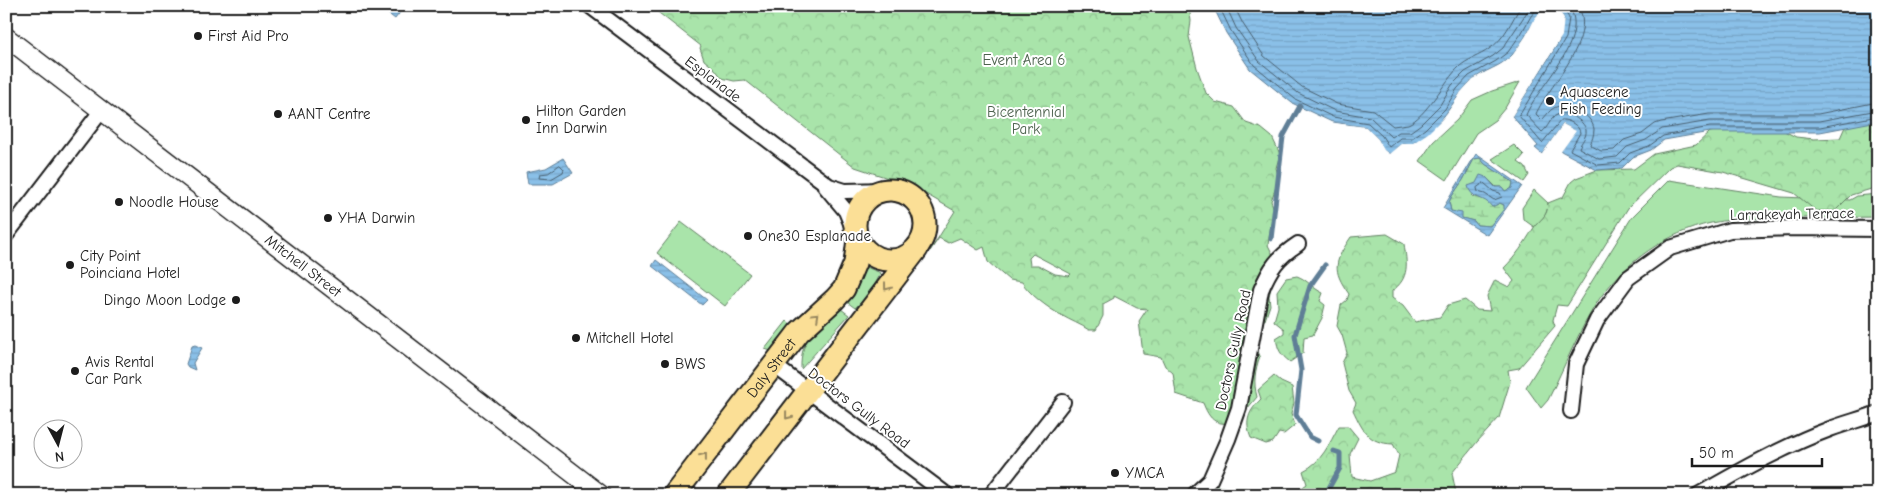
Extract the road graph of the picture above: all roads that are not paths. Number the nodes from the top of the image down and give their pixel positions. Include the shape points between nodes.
1 (590, 6) edge
2 (6, 37) edge
3 (102, 110) junction
4 (817, 178) junction
5 (887, 190) junction
6 (1878, 229) edge
7 (6, 235) edge
8 (856, 236) junction
9 (1298, 244) dead end
10 (917, 249) junction
11 (775, 366) junction
12 (808, 390) junction
13 (1063, 402) dead end
14 (1571, 411) dead end
15 (1878, 413) edge
16 (601, 495) edge
17 (674, 495) edge
18 (728, 495) edge
19 (947, 495) edge
20 (991, 495) edge
21 (1194, 495) edge
22 (1698, 495) edge

1 - 4 street, Esplanade
2 - 3 street, Mitchell Street
3 - 7 street
3 - 16 street, Mitchell Street
4 - 5 street, Esplanade via 845,191
4 - 8 street, Esplanade via 846,212
5 - 8 main road, Daly Street via 863,202 856,216
5 - 10 main road via 909,196 923,213 926,223
6 - 14 street, Larrakeyah Terrace via 1730,230 1670,248 1628,278 1597,320 1576,364
8 - 10 main road via 868,252 879,258 889,260 907,256
11 -> 8 main road, Daly Street via 800,332 844,289 855,263
9 - 21 street, Doctors Gully Road via 1284,253 1266,277 1239,408 1210,480
10 -> 12 main road
11 - 12 street, Doctors Gully Road
17 -> 11 main road, Daly Street
12 -> 18 main road
12 - 19 street, Doctors Gully Road
13 - 20 street
15 - 22 street via 1782,450

